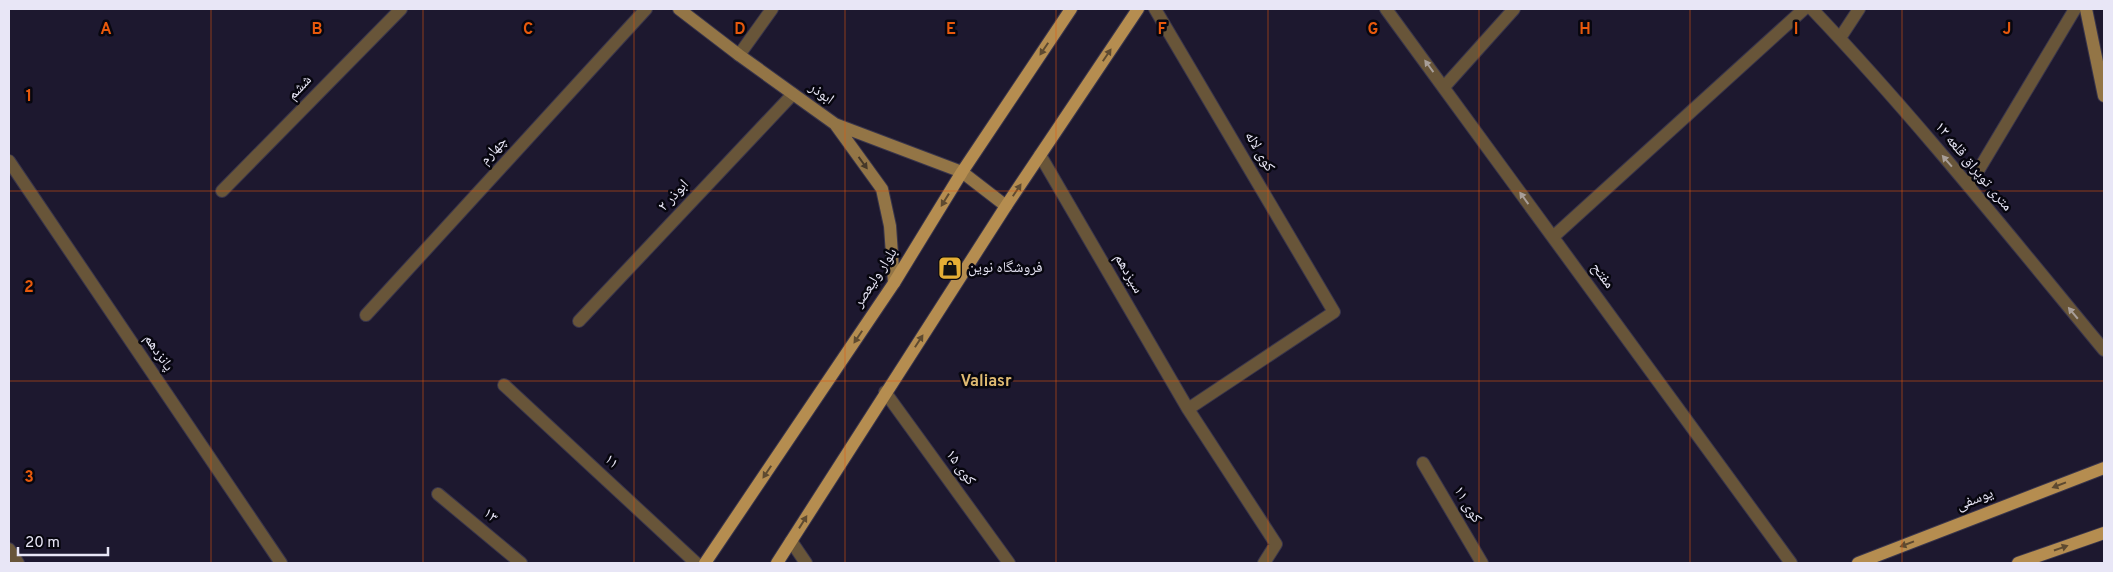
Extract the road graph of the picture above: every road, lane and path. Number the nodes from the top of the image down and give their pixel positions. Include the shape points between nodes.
1 (401, 9) edge
2 (646, 9) edge
3 (680, 9) edge
4 (772, 9) edge
5 (1071, 9) edge
6 (1138, 9) edge
7 (1155, 9) edge
8 (1386, 9) edge
9 (1514, 9) edge
10 (1804, 9) edge
11 (1812, 9) edge
12 (1859, 9) edge
13 (2075, 9) edge
14 (2086, 9) edge
15 (1840, 38) junction
16 (739, 55) junction
17 (1444, 87) junction
18 (793, 94) junction
19 (2104, 96) edge
20 (835, 124) junction
21 (1040, 155) junction
22 (9, 161) edge
23 (962, 172) junction
24 (1969, 186) junction
25 (222, 191) dead end
26 (1006, 206) junction
27 (1553, 237) junction
28 (894, 283) junction
29 (366, 315) dead end
30 (579, 321) dead end
31 (2104, 350) edge
32 (504, 385) dead end
33 (885, 392) junction
34 (1188, 409) junction
35 (1423, 463) dead end
36 (2104, 468) edge
37 (438, 494) dead end
38 (2104, 533) edge
39 (791, 542) junction
40 (9, 549) edge
41 (18, 563) edge
42 (281, 563) edge
43 (521, 563) edge
44 (696, 563) edge
45 (705, 563) edge
46 (777, 563) edge
47 (806, 563) edge
48 (1009, 563) edge
49 (1264, 563) edge
50 (1482, 563) edge
51 (1791, 563) edge
52 (1858, 563) edge
53 (2018, 563) edge

1 - 25 street, ششم
2 - 29 street, چهارم
3 - 16 main road, ابوذر
4 - 16 street
5 -> 23 main road, بلوار ولیعصر
21 -> 6 main road
7 - 34 street, کوی لاله via 1334,312
17 -> 8 street, مفتح
9 - 17 street
10 - 27 street
11 - 15 street, ۱۲ متری توپراق قلعه
12 - 15 street
13 - 24 street
14 - 19 main road
24 -> 15 street, ۱۲ متری توپراق قلعه
16 - 18 main road, ابوذر
27 -> 17 street, مفتح
18 - 20 main road, ابوذر
18 - 30 street, ۲ ابوذر
20 - 23 main road, ابوذر
20 -> 28 main road via 882,189 890,226
26 -> 21 main road
21 - 34 street, سیزدهم
22 - 42 street, پانزدهم
23 - 26 main road, ابوذر
23 -> 28 main road, بلوار ولیعصر
31 -> 24 street, ۱۲ متری توپراق قلعه
33 -> 26 main road
27 - 51 street, مفتح
28 -> 45 main road, بلوار ولیعصر
32 - 44 street, ۱۱
39 -> 33 main road
33 - 48 street, کوی ۱۵
34 - 49 street, سیزدهم via 1276,544
35 - 50 street, کوی ۱۱
36 -> 52 main road, یوسفی
37 - 43 street, ۱۳
53 -> 38 main road
39 - 46 main road
39 - 47 street
40 - 41 street

